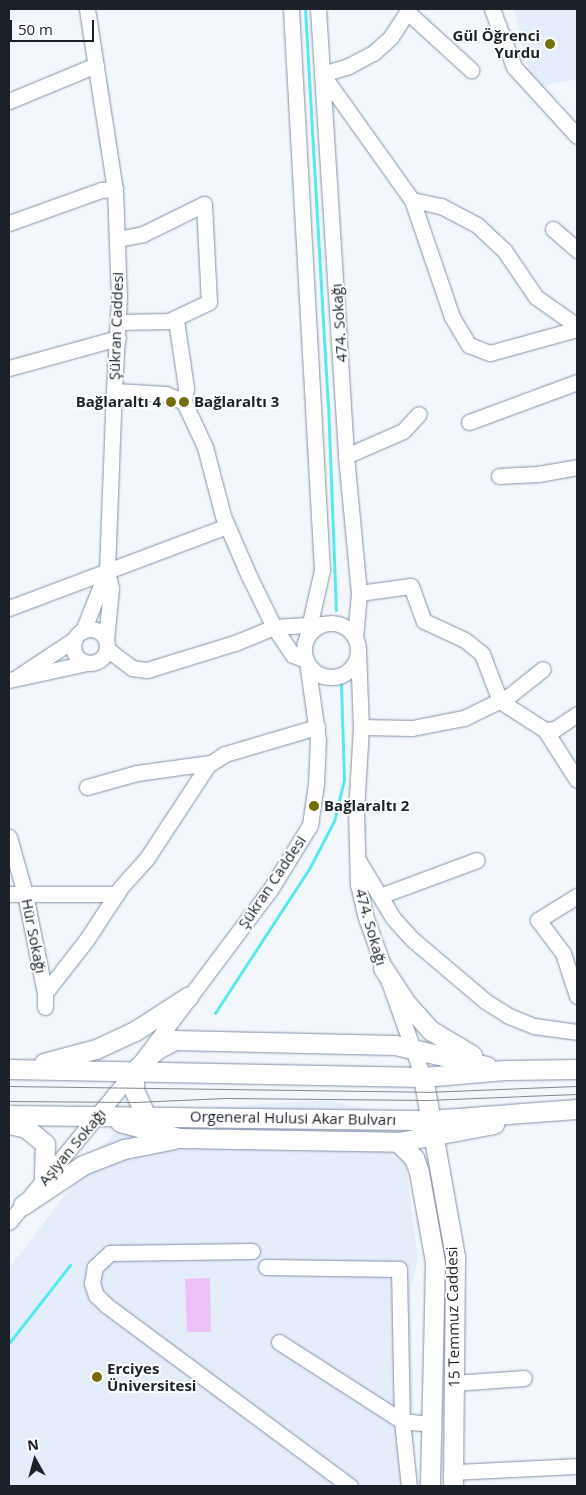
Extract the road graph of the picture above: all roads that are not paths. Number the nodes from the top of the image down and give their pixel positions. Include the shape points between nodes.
1 (86, 9) edge
2 (291, 9) edge
3 (318, 9) edge
4 (492, 9) edge
5 (415, 12) edge
6 (96, 65) junction
7 (471, 70) dead end
8 (322, 74) junction
9 (9, 101) edge
10 (577, 136) edge
11 (115, 189) junction
12 (412, 200) junction
13 (9, 223) edge
14 (553, 229) dead end
15 (118, 239) junction
16 (577, 250) edge
17 (176, 320) junction
18 (118, 322) junction
19 (577, 328) edge
20 (118, 338) junction
21 (9, 368) edge
22 (577, 382) edge
23 (114, 391) junction
24 (184, 402) junction
25 (419, 414) dead end
26 (469, 422) dead end
27 (346, 456) junction
28 (577, 467) edge
29 (499, 476) dead end
30 (227, 526) junction
31 (107, 569) junction
32 (359, 593) junction
33 (9, 608) edge
34 (274, 627) junction
35 (313, 628) junction
36 (79, 635) junction
37 (106, 644) junction
38 (357, 644) junction
39 (306, 661) junction
40 (87, 663) junction
41 (543, 669) dead end
42 (13, 679) edge
43 (500, 701) junction
44 (577, 714) edge
45 (316, 727) junction
46 (361, 727) junction
47 (545, 730) junction
48 (210, 763) junction
49 (577, 780) edge
50 (87, 787) dead end
51 (9, 837) edge
52 (357, 859) junction
53 (477, 860) dead end
54 (9, 894) edge
55 (25, 894) junction
56 (116, 894) junction
57 (380, 896) junction
58 (577, 896) edge
59 (383, 968) junction
60 (189, 996) junction
61 (577, 996) edge
62 (577, 1032) edge
63 (412, 1048) junction
64 (13, 1069) edge
65 (577, 1069) edge
66 (505, 1070) junction
67 (134, 1071) junction
68 (423, 1077) junction
69 (577, 1109) edge
70 (9, 1115) edge
71 (97, 1116) junction
72 (146, 1116) junction
73 (9, 1124) edge
74 (432, 1128) junction
75 (179, 1138) junction
76 (398, 1142) junction
77 (44, 1180) junction
78 (23, 1206) junction
79 (9, 1222) edge
80 (252, 1251) dead end
81 (266, 1267) dead end
82 (279, 1342) dead end
83 (524, 1378) dead end
84 (454, 1383) junction
85 (402, 1421) junction
86 (432, 1424) junction
87 (577, 1466) edge
88 (454, 1479) edge
89 (350, 1486) edge
90 (408, 1486) edge
91 (430, 1486) edge

1 - 6 street, Şükran Caddesi
2 - 35 street, 474. Sokağı via 322,570
3 - 8 street, 474. Sokağı
4 - 10 street via 514,68
5 - 7 street
5 - 8 street via 382,46 362,60
6 - 9 street
6 - 11 street, Şükran Caddesi
8 - 12 street
8 - 27 street, 474. Sokağı
11 - 13 street via 101,190
11 - 15 street, Şükran Caddesi
12 - 19 street via 455,211 482,228 504,250 536,297
12 - 19 street via 452,317 469,345 490,353
14 - 16 street
15 - 17 street via 143,234 204,204 209,302
15 - 18 street, Şükran Caddesi
17 - 18 street
17 - 24 street via 186,388
18 - 20 street, Şükran Caddesi
20 - 21 street
20 - 23 street, Şükran Caddesi
22 - 26 street
23 - 24 street, Şükran Caddesi via 166,394
23 - 31 street
24 - 30 street via 205,447
25 - 27 street via 403,431
27 - 32 street, 474. Sokağı
28 - 29 street
30 - 31 street
30 - 34 street
31 - 33 street
31 - 36 street
31 - 37 street via 111,588
32 - 38 street, 474. Sokağı
32 - 43 street via 411,586 424,621 465,640 482,654
34 - 35 street
34 - 37 street via 147,670 132,668
34 - 39 street via 292,655
35 - 38 street via 341,625
35 - 39 street via 304,649
36 - 37 street via 98,631
36 - 40 street via 76,654
36 - 42 street
37 - 40 street via 99,661
38 - 39 street via 355,663 340,675 321,675
38 - 46 street, 474. Sokağı
39 - 45 street, Şükran Caddesi
40 - 42 street
41 - 43 street
43 - 46 street via 464,718 431,726
43 - 47 street
44 - 47 street via 555,729
45 - 48 street via 225,754
45 - 60 street, Şükran Caddesi via 316,784 310,825 270,890
46 - 52 street, 474. Sokağı
47 - 49 street
48 - 50 street via 137,773
48 - 56 street via 196,778 147,858
51 - 55 street, Hür Sokağı
52 - 57 street
52 - 59 street, 474. Sokağı via 365,915
53 - 57 street
54 - 55 street
55 - 56 street
55 - 56 street, Hür Sokağı via 45,1000
57 - 62 street via 393,918 412,939 497,1009 534,1026
58 - 61 street via 538,920 563,953
59 - 63 street, 474. Sokağı
59 - 66 main road via 406,1004 430,1030 458,1049
60 - 64 main road via 135,1031 96,1049
60 - 67 street, Şükran Caddesi
63 - 66 main road
63 - 67 main road via 174,1040 156,1050
63 - 68 street, 474. Sokağı
64 - 67 main road
65 - 66 main road
66 - 68 main road
67 - 68 main road
67 - 71 street, Aşiyan Sokağı
67 - 72 main road via 134,1090
68 - 74 main road, 15 Temmuz Caddesi
69 - 74 main road
70 - 71 main road, Orgeneral Hulusi Akar Bulvarı
71 - 72 main road, Orgeneral Hulusi Akar Bulvarı
71 - 75 main road
71 - 77 street, Aşiyan Sokağı
72 - 74 main road, Orgeneral Hulusi Akar Bulvarı
73 - 77 main road via 26,1128 45,1144
74 - 76 main road
74 - 84 main road, 15 Temmuz Caddesi via 455,1257
75 - 76 main road
75 - 78 main road via 124,1149 83,1165
76 - 86 main road, 15 Temmuz Caddesi via 414,1158 419,1172 435,1262
77 - 78 street, Aşiyan Sokağı
78 - 79 street, Aşiyan Sokağı
80 - 89 street via 110,1253 94,1267 92,1283 96,1295 106,1306
81 - 85 street via 399,1269
82 - 85 street
83 - 84 street
84 - 88 main road, 15 Temmuz Caddesi
85 - 86 street
85 - 90 street
86 - 91 main road, 15 Temmuz Caddesi
87 - 88 street

